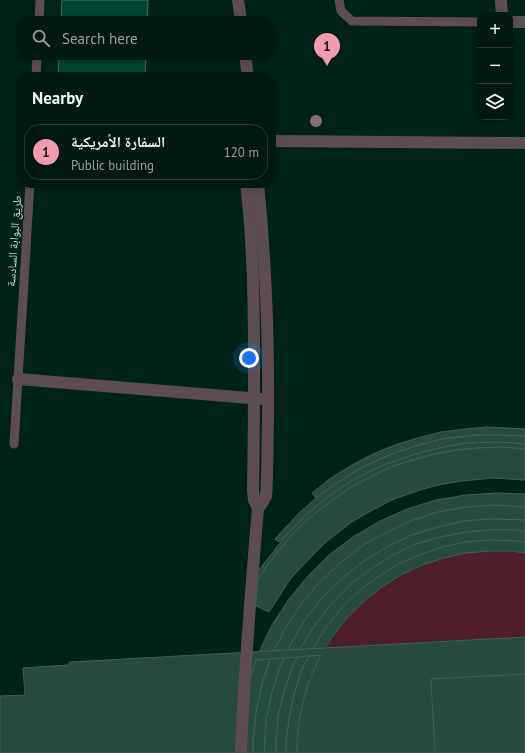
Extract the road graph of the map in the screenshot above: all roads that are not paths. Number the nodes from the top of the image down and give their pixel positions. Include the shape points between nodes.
1 (40, 0) edge
2 (238, 0) edge
3 (338, 0) edge
4 (501, 0) edge
5 (502, 12) edge
6 (39, 16) edge
7 (240, 16) edge
8 (477, 22) edge
9 (513, 22) edge
10 (525, 22) edge
11 (37, 60) edge
12 (246, 60) edge
13 (36, 72) edge
14 (247, 72) edge
15 (276, 142) edge
16 (525, 144) edge
17 (30, 188) edge
18 (246, 188) edge
19 (258, 188) edge
20 (18, 379) junction
21 (254, 398) junction
22 (268, 399) junction
23 (14, 444) dead end
24 (258, 508) junction
25 (241, 753) edge

1 - 6 lane
2 - 7 street
3 - 8 lane via 341,11 352,21
4 - 5 street
9 - 10 street
11 - 13 lane
12 - 14 street
15 - 16 street
17 - 20 lane, طريق البوابة السادسة
18 - 21 street via 254,302
19 - 22 street via 268,338
20 - 21 street
20 - 23 lane, طريق البوابة السادسة
21 - 22 street
21 - 24 street via 253,490
22 - 24 street via 266,496
24 - 25 street via 243,693

